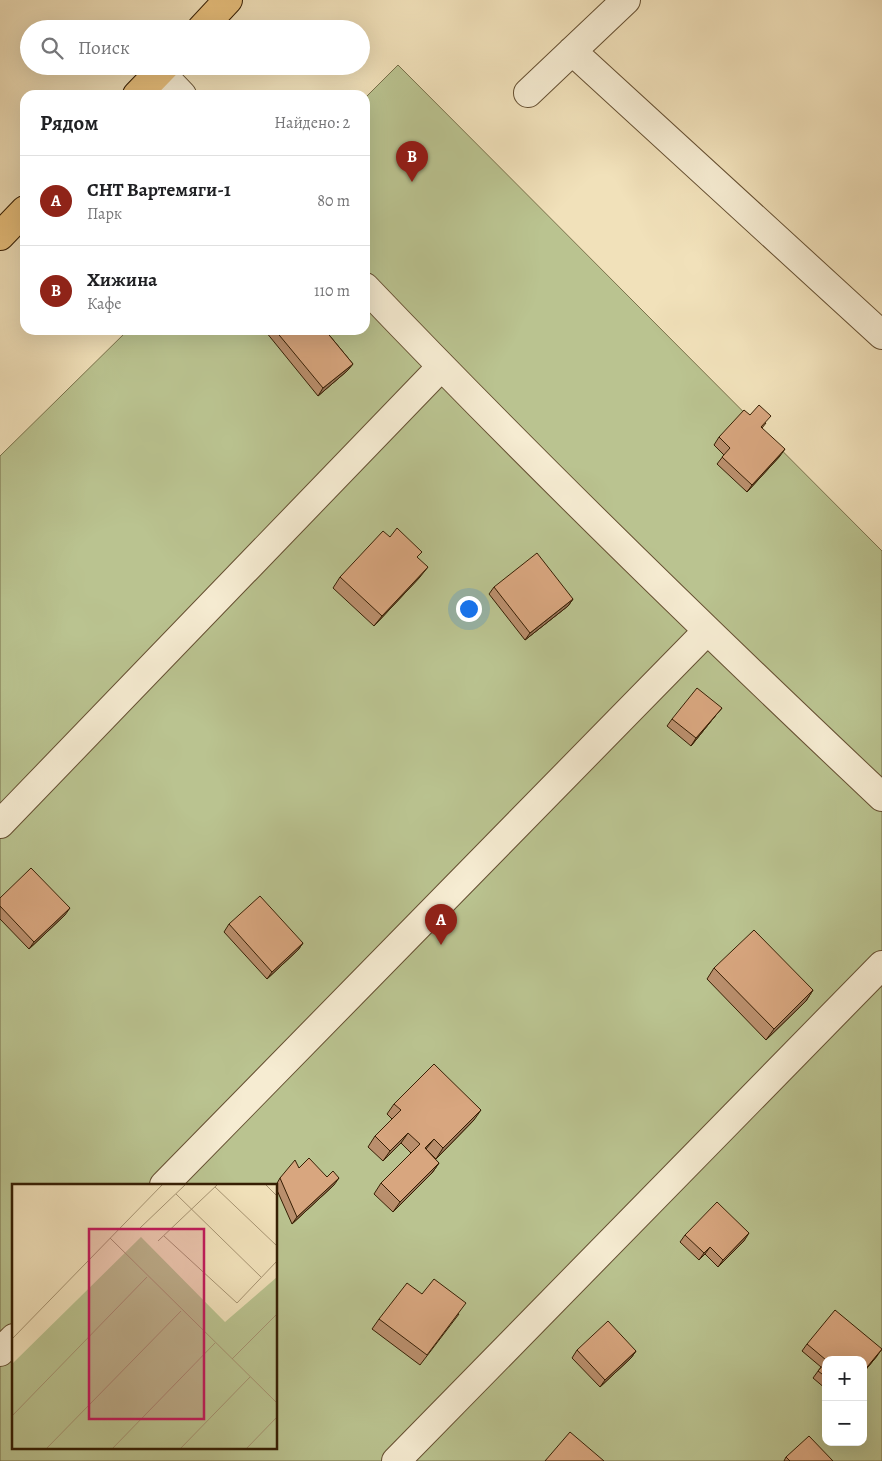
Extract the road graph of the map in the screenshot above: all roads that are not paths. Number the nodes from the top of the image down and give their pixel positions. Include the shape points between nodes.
1 (228, 0) edge
2 (626, 0) edge
3 (209, 20) edge
4 (572, 51) junction
5 (156, 75) edge
6 (167, 75) edge
7 (142, 90) edge
8 (178, 90) edge
9 (528, 94) dead end
10 (20, 215) edge
11 (0, 236) edge
12 (370, 292) edge
13 (882, 334) edge
14 (441, 366) junction
15 (707, 631) junction
16 (882, 797) edge
17 (0, 824) edge
18 (882, 965) edge
19 (165, 1184) edge
20 (12, 1340) edge
21 (0, 1352) edge
22 (396, 1461) edge

1 - 3 main road
2 - 4 street
4 - 9 street
4 - 13 street
5 - 7 main road
6 - 8 street
10 - 11 main road
12 - 14 street
14 - 15 street
14 - 17 street
15 - 16 street
15 - 19 street
18 - 22 street
20 - 21 street

